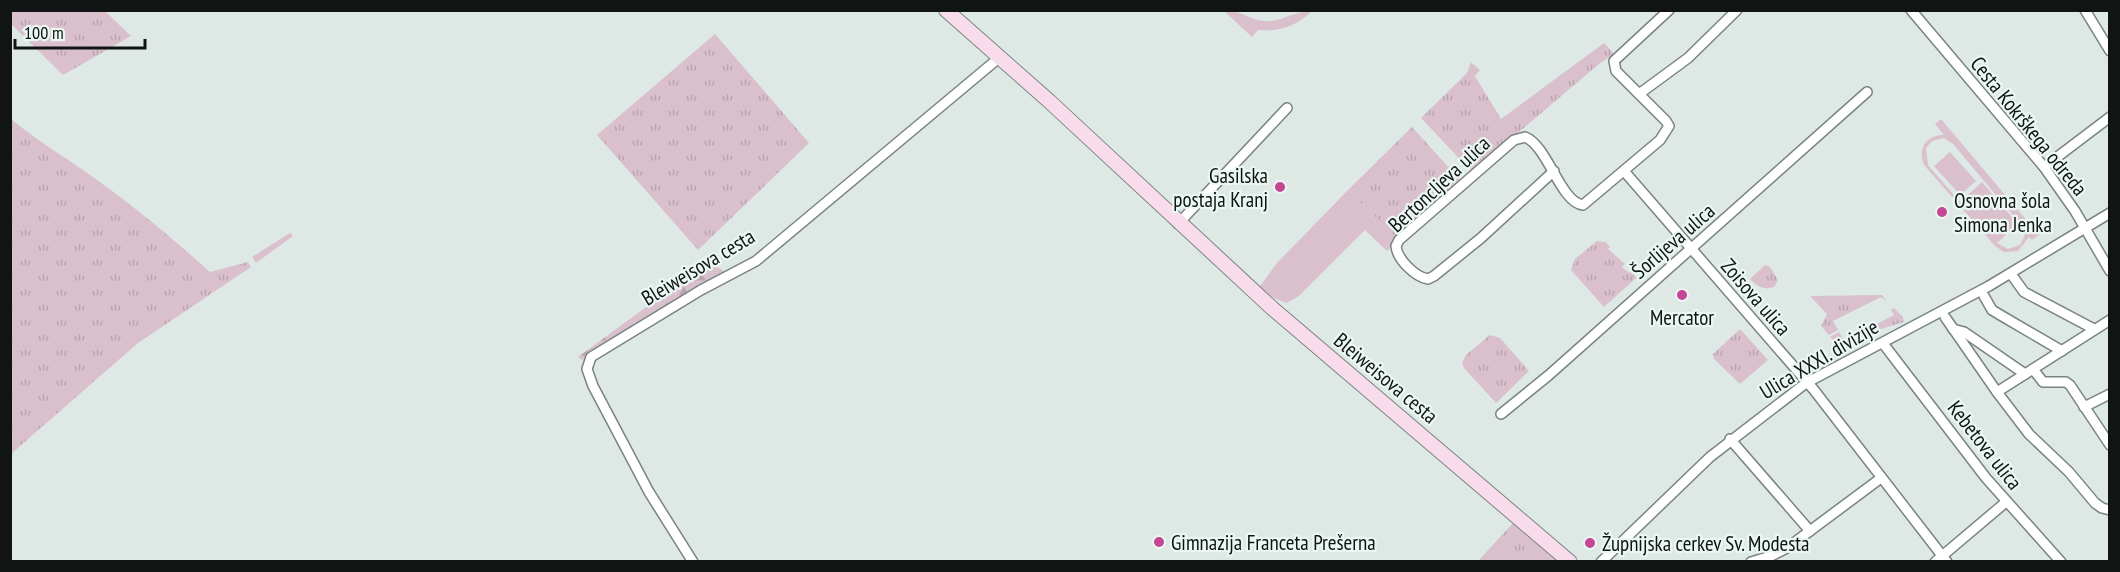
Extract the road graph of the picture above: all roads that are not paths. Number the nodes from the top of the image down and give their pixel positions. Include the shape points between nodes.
1 (946, 10) edge
2 (1669, 10) edge
3 (1737, 10) edge
4 (1911, 10) edge
5 (2085, 10) edge
6 (2109, 51) edge
7 (1000, 57) junction
8 (1867, 92) dead end
9 (1639, 94) junction
10 (1287, 108) dead end
11 (2109, 117) edge
12 (2044, 168) junction
13 (1554, 171) junction
14 (1624, 171) junction
15 (2109, 213) edge
16 (1178, 224) junction
17 (2085, 228) junction
18 (1690, 249) junction
19 (2109, 271) edge
20 (2011, 274) junction
21 (1984, 296) dead end
22 (1945, 317) dead end
23 (2109, 320) edge
24 (1953, 329) junction
25 (2094, 329) junction
26 (1885, 346) dead end
27 (2062, 351) junction
28 (2029, 372) junction
29 (1806, 382) junction
30 (1997, 392) junction
31 (2109, 394) edge
32 (2084, 407) junction
33 (1501, 414) dead end
34 (1730, 439) junction
35 (2109, 445) edge
36 (1881, 478) junction
37 (2006, 502) junction
38 (2109, 510) edge
39 (1810, 531) junction
40 (1941, 559) edge
41 (693, 561) edge
42 (1570, 561) edge
43 (1601, 561) edge
44 (1757, 561) edge
45 (2061, 561) edge

1 - 7 main road, Bleiweisova cesta
2 - 9 street, Bertoncljeva ulica via 1614,61 1616,72
3 - 9 street via 1701,46
4 - 12 street, Cesta Kokrškega odreda
5 - 6 street
7 - 16 main road, Bleiweisova cesta
7 - 41 street, Bleiweisova cesta via 756,261 591,357 587,369 593,386 649,492
8 - 18 street, Šorlijeva ulica
9 - 14 street, Bertoncljeva ulica via 1669,126 1662,138
10 - 16 street
11 - 12 street
12 - 17 street, Cesta Kokrškega odreda
13 - 13 street, Bertoncljeva ulica via 1532,141 1525,137 1514,140 1399,240 1399,256 1418,276 1434,276
13 - 14 street, Bertoncljeva ulica via 1574,202 1583,205
14 - 18 street, Zoisova ulica
15 - 17 street, Ulica XXXI. divizije
16 - 42 main road, Bleiweisova cesta
17 - 19 street, Cesta Kokrškega odreda
17 - 20 street, Ulica XXXI. divizije
18 - 29 street, Zoisova ulica
18 - 33 street, Šorlijeva ulica
20 - 25 street via 2024,292
20 - 29 street, Ulica XXXI. divizije
21 - 27 street via 1992,310
22 - 24 street
23 - 25 street
24 - 28 street via 1965,332
24 - 30 street
25 - 27 street
26 - 37 street, Kebetova ulica
27 - 28 street
28 - 30 street
28 - 32 street via 2043,382 2066,382
29 - 34 street, Ulica XXXI. divizije
29 - 36 street, Zoisova ulica
30 - 38 street via 2029,434 2095,503
31 - 32 street
32 - 35 street
34 - 39 street
34 - 43 street, Ulica XXXI. divizije
36 - 39 street
36 - 40 street, Zoisova ulica
37 - 40 street
37 - 45 street, Kebetova ulica
39 - 44 street via 1787,548

